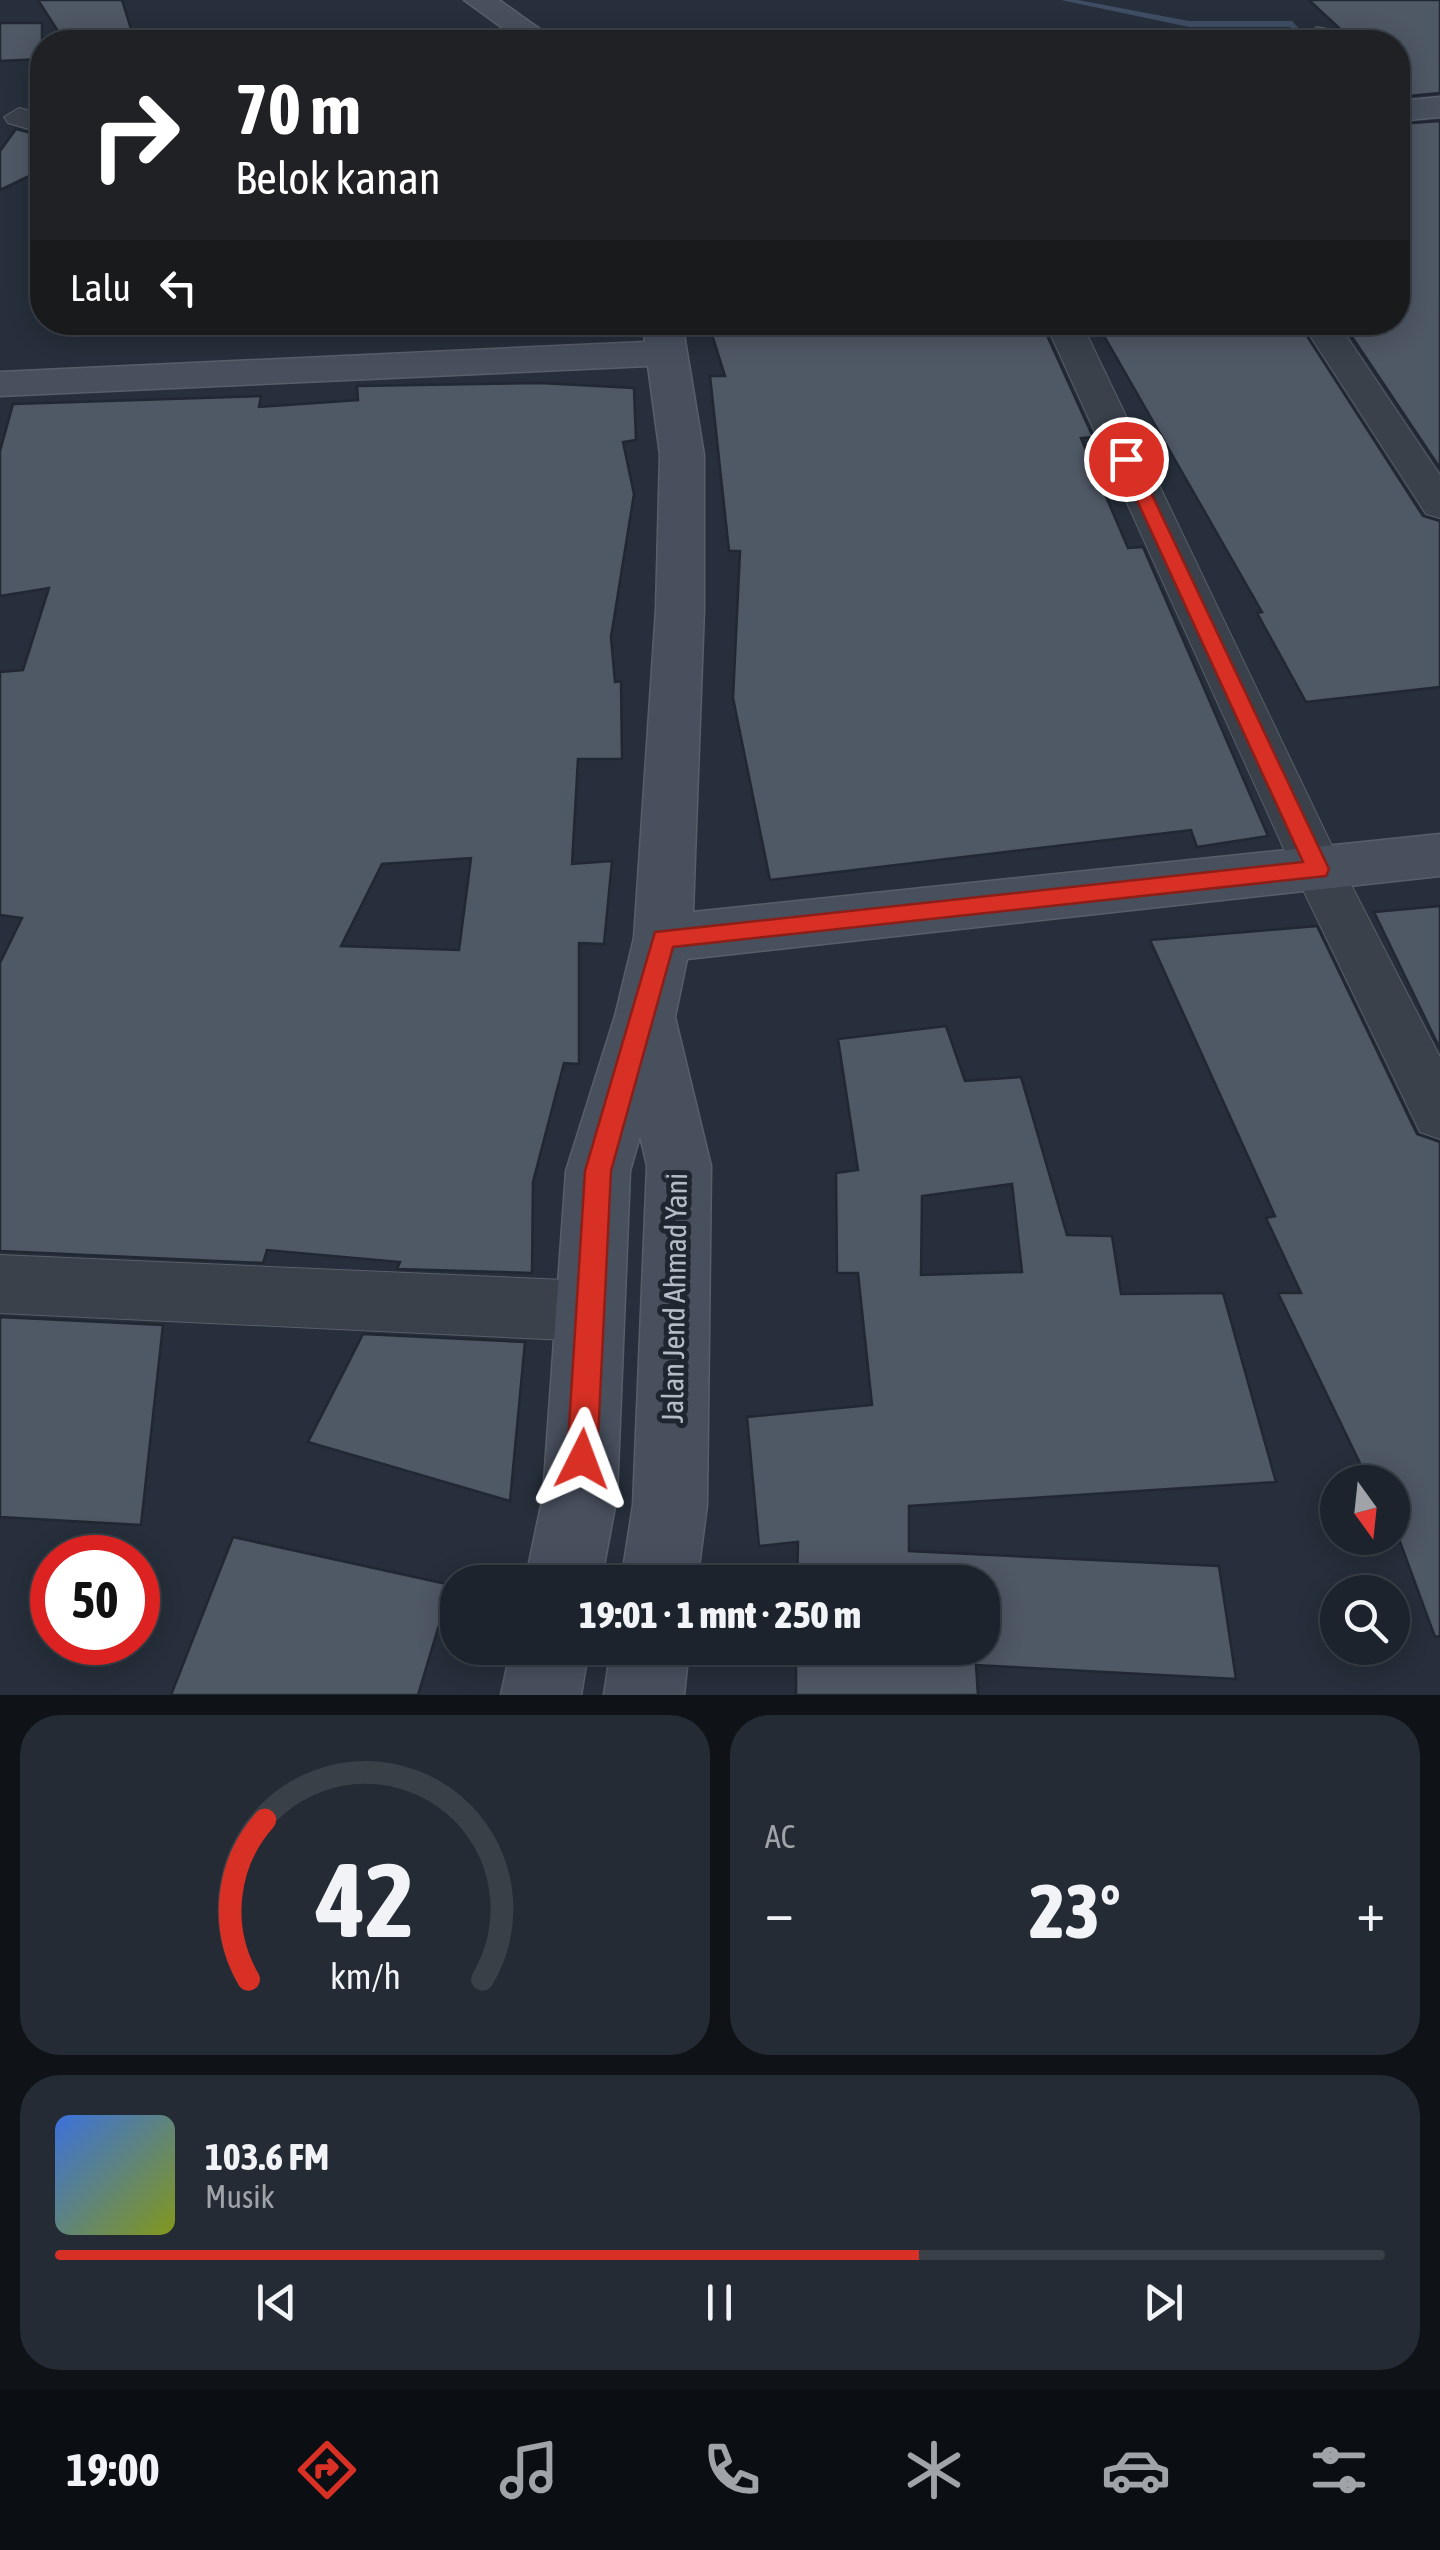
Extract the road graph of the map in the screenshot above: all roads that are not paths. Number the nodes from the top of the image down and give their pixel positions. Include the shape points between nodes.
1 (479, 0) edge
2 (524, 30) edge
3 (1440, 107) edge
4 (1410, 109) edge
5 (1069, 335) edge
6 (1327, 335) edge
7 (666, 338) edge
8 (0, 384) edge
9 (1440, 505) edge
10 (1440, 855) edge
11 (1318, 869) junction
12 (663, 938) junction
13 (645, 1016) junction
14 (1440, 1114) edge
15 (0, 1284) edge
16 (589, 1312) junction
17 (566, 1565) edge
18 (661, 1565) edge
19 (546, 1665) edge
20 (648, 1665) edge
21 (540, 1695) edge
22 (644, 1695) edge

1 - 2 main road
3 - 4 main road
5 - 11 street
6 - 9 street
7 - 8 main road
7 - 12 main road, Jalan Jend Ahmad Yani via 682,454 682,532
10 - 11 main road
11 - 12 main road
11 - 14 street
12 - 13 main road, Jalan Jend Ahmad Yani
13 - 16 main road, Jalan Jend Ahmad Yani via 598,1171
13 - 18 main road, Jalan Jend Ahmad Yani via 679,1166 670,1504
15 - 16 street
16 - 17 main road, Jalan Jend Ahmad Yani via 580,1496
19 - 21 main road
20 - 22 main road

